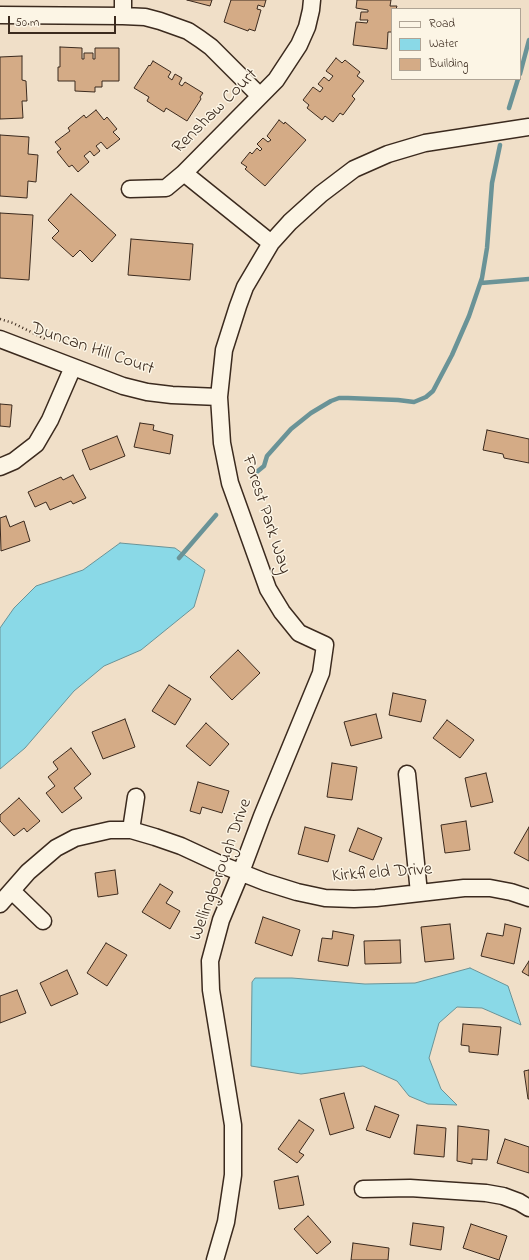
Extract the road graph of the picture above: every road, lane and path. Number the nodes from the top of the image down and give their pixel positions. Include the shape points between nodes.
1 (312, 0) edge
2 (123, 8) edge
3 (0, 15) edge
4 (260, 96) junction
5 (529, 127) edge
6 (184, 173) junction
7 (130, 189) dead end
8 (271, 244) junction
9 (0, 339) edge
10 (73, 367) junction
11 (219, 396) junction
12 (0, 467) edge
13 (325, 644) joint
14 (407, 774) dead end
15 (136, 797) dead end
16 (130, 830) junction
17 (241, 872) junction
18 (12, 891) junction
19 (419, 893) junction
20 (529, 898) edge
21 (0, 904) edge
22 (43, 921) dead end
23 (363, 1189) dead end
24 (529, 1208) edge
25 (215, 1260) edge

1 - 4 street, Renshaw Court via 307,27 299,45 276,80
2 - 3 street
2 - 4 street via 188,31 210,47
4 - 6 street, Renshaw Court
5 - 8 street, Forest Park Way via 424,143 388,154 354,170 320,194
6 - 7 street via 166,188
6 - 8 street, Renshaw Court
8 - 11 street, Forest Park Way via 245,287 238,306 224,350
9 - 10 street, Duncan Hill Court
10 - 11 street, Duncan Hill Court via 147,392
10 - 12 street via 50,420 36,444 14,461
11 - 13 street, Forest Park Way via 222,443 230,483 268,589 299,633
13 - 17 street, Wellingborough Drive via 320,673
14 - 19 street
15 - 16 street
16 - 17 street, Kirkfield Drive via 168,842
16 - 18 street, Kirkfield Drive via 110,830 75,838 56,848 28,872
17 - 19 street, Kirkfield Drive via 297,892 325,898 354,900
17 - 25 street, Wellingborough Drive via 221,920 210,961 211,990 233,1125 233,1175 226,1222
18 - 21 street, Kirkfield Drive
18 - 22 street
19 - 20 street, Kirkfield Drive via 490,888
23 - 24 street via 410,1188 486,1193 503,1196

